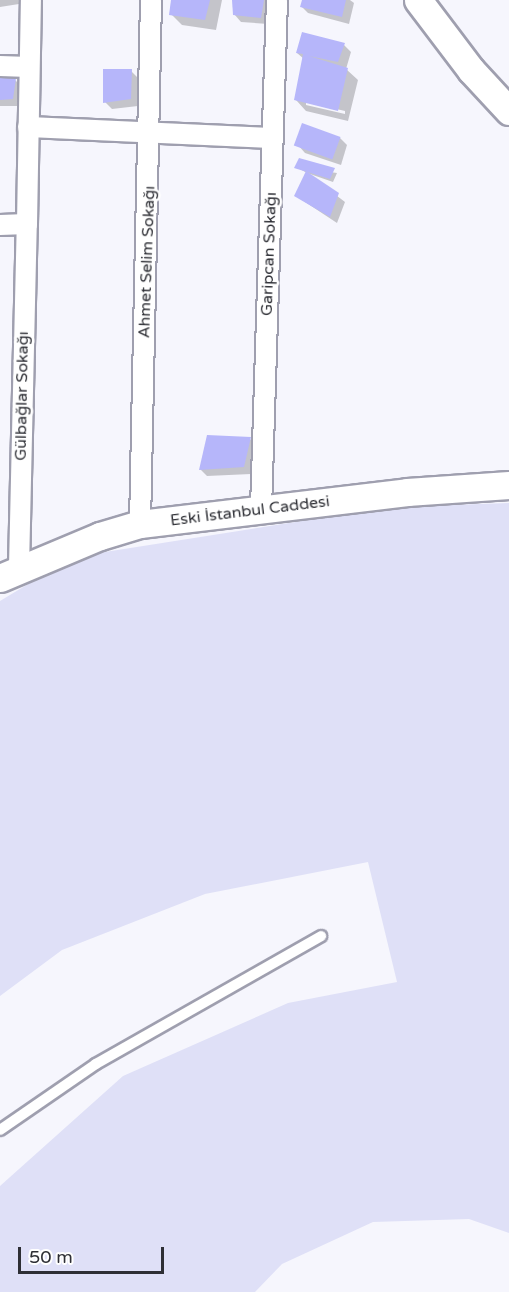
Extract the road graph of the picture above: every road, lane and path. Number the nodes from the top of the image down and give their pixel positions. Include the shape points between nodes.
1 (30, 0) edge
2 (151, 0) edge
3 (277, 0) edge
4 (418, 0) edge
5 (0, 66) edge
6 (29, 68) junction
7 (505, 101) edge
8 (28, 127) junction
9 (151, 134) junction
10 (272, 138) junction
11 (27, 224) junction
12 (0, 225) edge
13 (509, 485) edge
14 (261, 509) junction
15 (140, 524) junction
16 (10, 572) edge
17 (321, 936) dead end
18 (0, 1130) edge

1 - 6 street, Gülbağlar Sokağı
2 - 9 street, Ahmet Selim Sokağı
3 - 10 street, Garipcan Sokağı
4 - 7 street
5 - 6 street
6 - 8 street, Gülbağlar Sokağı
8 - 9 street
8 - 11 street, Gülbağlar Sokağı
9 - 10 street
9 - 15 street, Ahmet Selim Sokağı
10 - 14 street, Garipcan Sokağı
11 - 12 street
11 - 16 street, Gülbağlar Sokağı
13 - 14 street, Eski İstanbul Caddesi
14 - 15 street, Eski İstanbul Caddesi
15 - 16 street, Eski İstanbul Caddesi
17 - 18 lane via 96,1064

